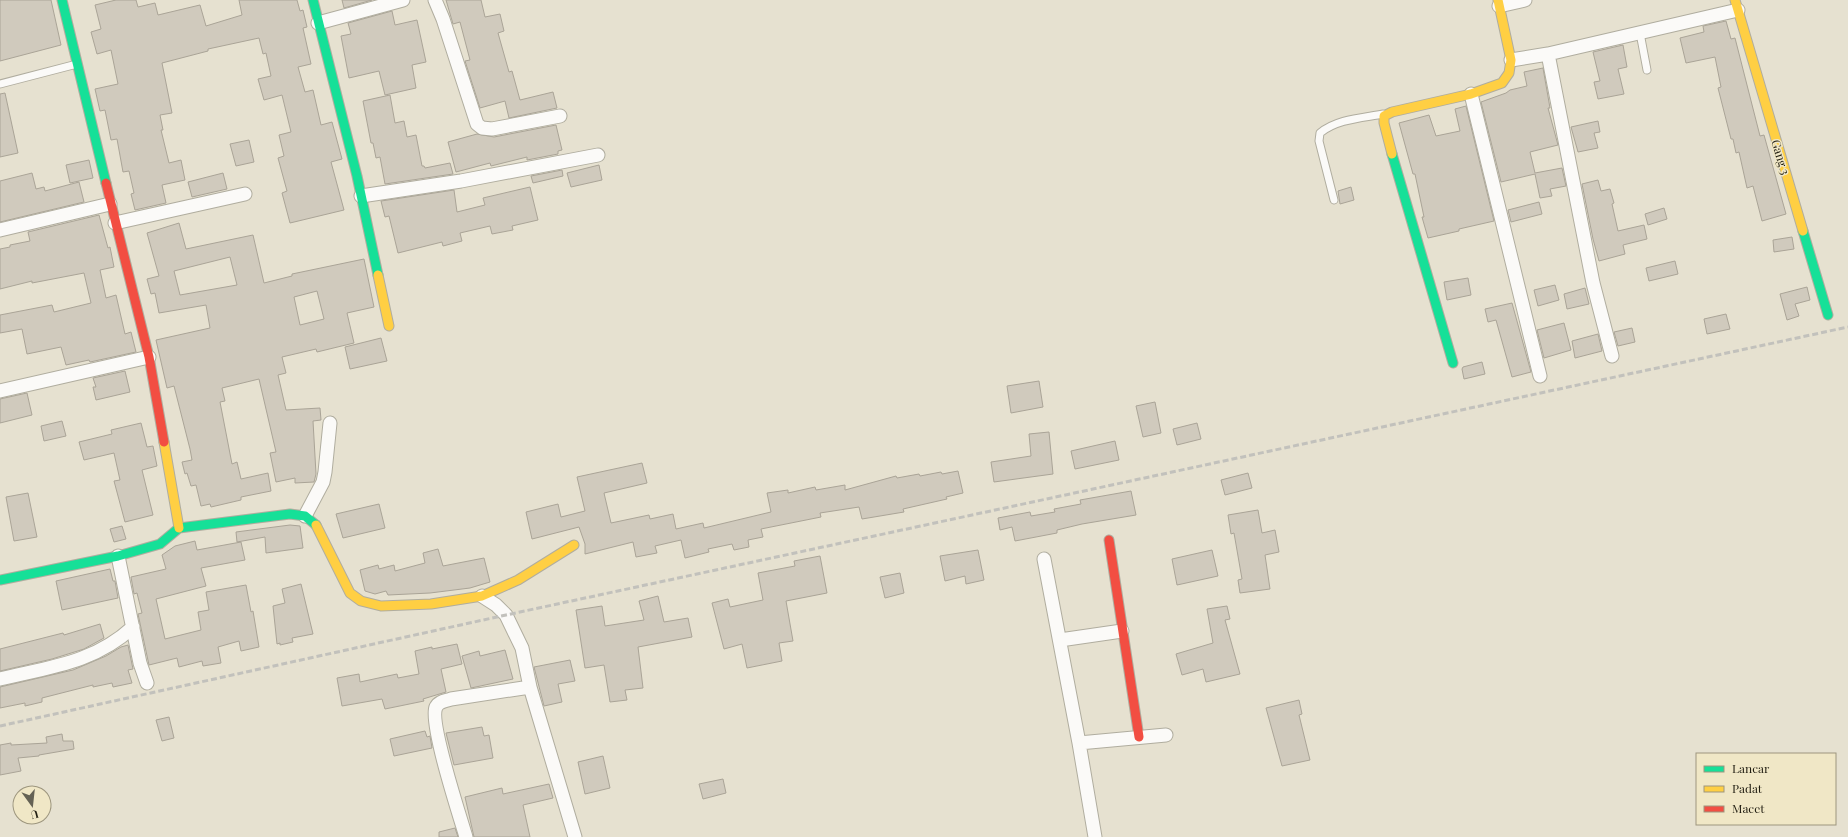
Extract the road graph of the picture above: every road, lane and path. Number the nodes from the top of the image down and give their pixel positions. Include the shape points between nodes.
1 (62, 0) edge
2 (313, 0) edge
3 (402, 0) edge
4 (435, 0) edge
5 (1525, 0) edge
6 (1498, 3) edge
7 (1736, 5) edge
8 (318, 22) junction
9 (1640, 33) junction
10 (1548, 54) junction
11 (1511, 60) junction
12 (77, 64) junction
13 (1647, 70) dead end
14 (0, 84) edge
15 (1471, 94) junction
16 (1387, 113) junction
17 (560, 116) dead end
18 (598, 155) dead end
19 (245, 194) dead end
20 (360, 196) junction
21 (1334, 200) dead end
22 (110, 204) junction
23 (115, 223) junction
24 (0, 230) edge
25 (1828, 315) dead end
26 (389, 326) dead end
27 (1612, 356) dead end
28 (149, 358) junction
29 (1453, 363) dead end
30 (1540, 376) dead end
31 (0, 391) edge
32 (330, 423) dead end
33 (305, 516) junction
34 (179, 528) junction
35 (1109, 540) dead end
36 (574, 545) dead end
37 (118, 556) junction
38 (1044, 559) dead end
39 (0, 580) edge
40 (482, 596) junction
41 (133, 627) junction
42 (1122, 630) junction
43 (1060, 640) junction
44 (0, 679) edge
45 (147, 683) dead end
46 (530, 687) junction
47 (1166, 735) dead end
48 (1139, 737) junction
49 (1079, 743) junction
50 (466, 837) edge
51 (575, 837) edge
52 (1095, 837) edge

1 - 12 street
2 - 8 street
3 - 8 street
4 - 17 street via 477,124 482,128 492,129
5 - 6 street
6 - 11 street
7 - 9 street
7 - 25 street, Gang 3
8 - 20 street
9 - 10 street
9 - 13 lane
10 - 11 street
10 - 27 street via 1593,283
11 - 15 street via 1509,73 1502,83
12 - 14 lane
12 - 22 street
15 - 16 street
15 - 30 street
16 - 21 lane via 1336,124 1320,133 1318,141
16 - 29 street via 1384,116 1386,130
18 - 20 street via 461,181
19 - 23 street
20 - 26 street
22 - 23 street
22 - 24 street
23 - 28 street
28 - 31 street
28 - 34 street
32 - 33 street via 323,482
33 - 34 street via 290,514
33 - 40 street via 317,525 342,582 357,600 386,606 433,605
34 - 37 street via 160,544
35 - 42 street
36 - 40 street via 518,580
37 - 39 street
37 - 41 street
38 - 43 street
40 - 46 street via 506,615 522,648
41 - 44 street via 108,647 83,660
41 - 45 street
42 - 43 street
42 - 48 street
43 - 49 street
46 - 50 street via 452,699 440,702 436,708 443,758
46 - 51 street
47 - 48 street
48 - 49 street
49 - 52 street

